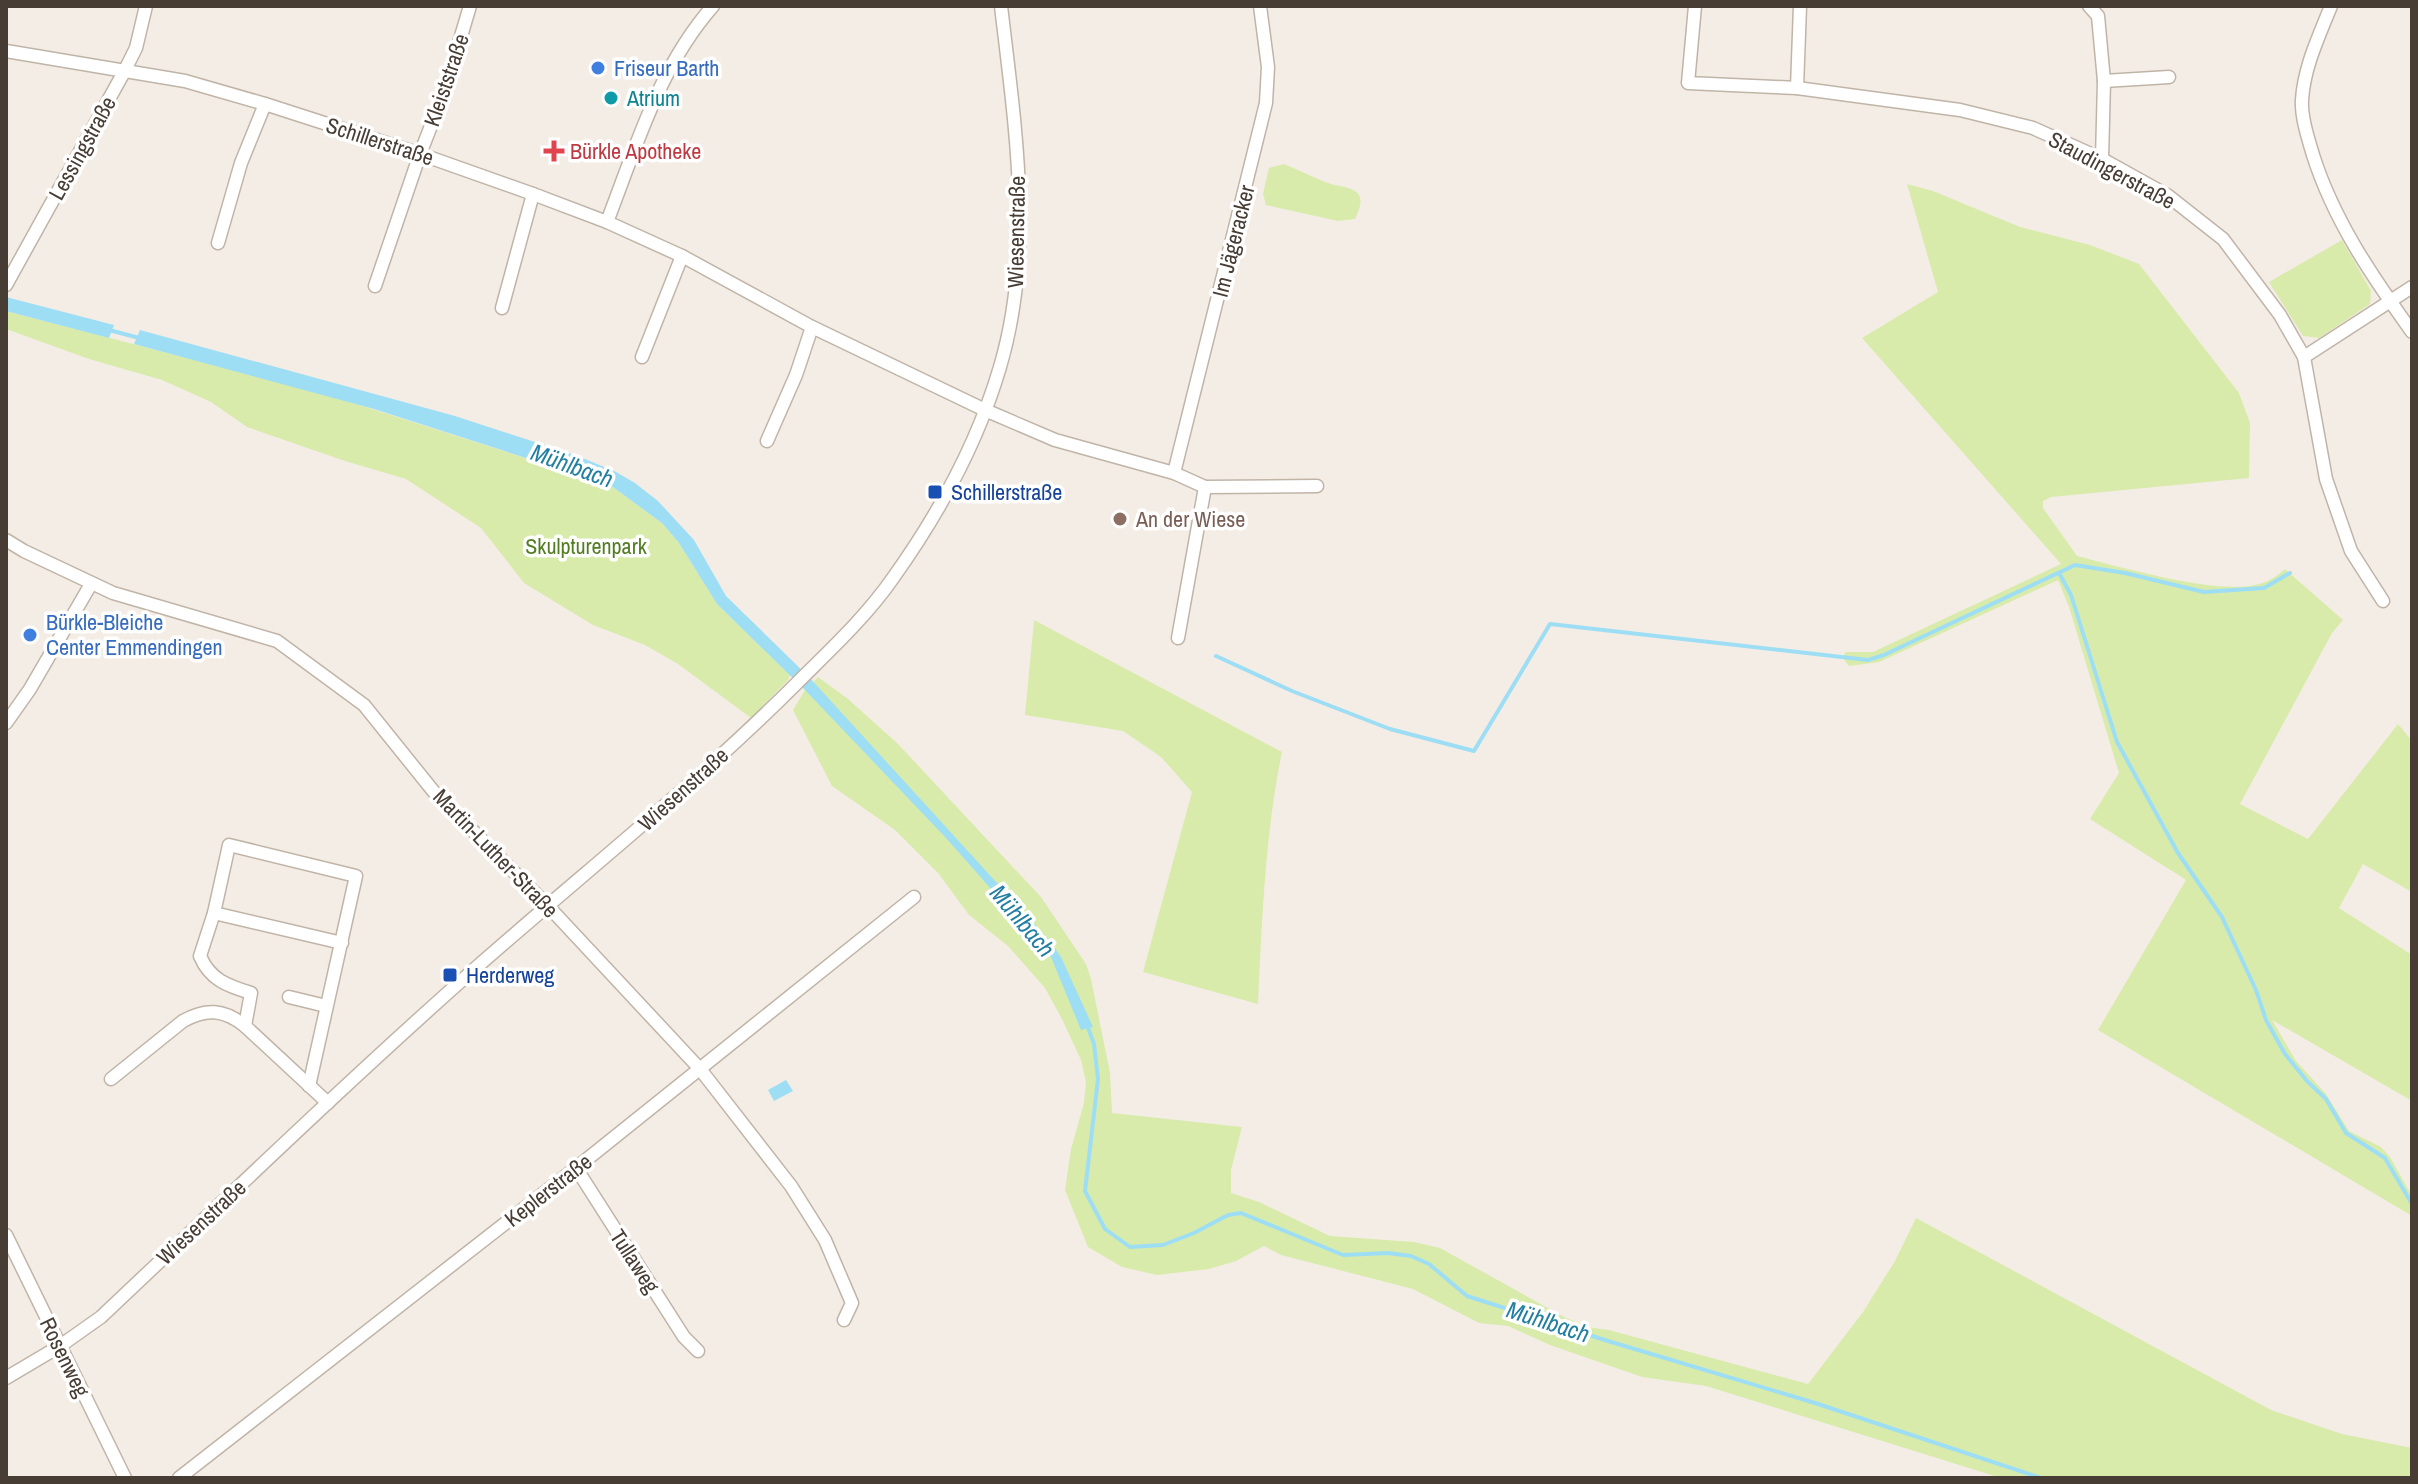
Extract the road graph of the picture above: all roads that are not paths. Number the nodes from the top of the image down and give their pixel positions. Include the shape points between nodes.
1 (146, 6) edge
2 (470, 6) edge
3 (713, 6) edge
4 (1001, 6) edge
5 (1260, 6) edge
6 (1695, 6) edge
7 (1800, 6) edge
8 (2089, 6) edge
9 (2331, 6) edge
10 (6, 51) edge
11 (124, 72) junction
12 (2169, 77) dead end
13 (2104, 81) junction
14 (1797, 88) junction
15 (265, 104) junction
16 (420, 154) junction
17 (2102, 159) junction
18 (533, 194) junction
19 (607, 222) junction
20 (218, 243) dead end
21 (682, 256) junction
22 (6, 285) edge
23 (375, 286) dead end
24 (2412, 287) edge
25 (2390, 302) junction
26 (502, 308) dead end
27 (812, 327) junction
28 (2412, 332) edge
29 (642, 357) dead end
30 (2304, 357) junction
31 (985, 410) junction
32 (767, 441) dead end
33 (1174, 473) junction
34 (1317, 486) dead end
35 (1205, 487) junction
36 (6, 540) edge
37 (91, 584) junction
38 (2383, 601) dead end
39 (1178, 638) dead end
40 (6, 723) edge
41 (914, 897) dead end
42 (548, 906) junction
43 (214, 913) junction
44 (342, 943) junction
45 (289, 997) dead end
46 (326, 1006) junction
47 (245, 1026) junction
48 (700, 1069) junction
49 (111, 1079) dead end
50 (309, 1086) junction
51 (328, 1103) junction
52 (576, 1168) junction
53 (6, 1235) edge
54 (844, 1320) dead end
55 (60, 1346) junction
56 (698, 1351) dead end
57 (6, 1378) edge
58 (125, 1478) edge
59 (179, 1478) edge

1 - 11 street, Lessingstraße
2 - 16 street, Kleiststraße
3 - 19 street via 661,84
4 - 31 street, Wiesenstraße via 1021,233 1015,302
5 - 33 street, Im Jägeracker via 1268,67 1266,103
6 - 14 street, Staudingerstraße via 1688,83
7 - 14 street
8 - 13 street via 2098,16
9 - 25 street via 2307,67 2302,103 2308,140 2346,234
10 - 11 street, Schillerstraße
11 - 15 street, Schillerstraße via 185,81
11 - 22 street, Lessingstraße
12 - 13 street
13 - 17 street
14 - 17 street, Staudingerstraße via 1960,110 2033,128
15 - 16 street, Schillerstraße
15 - 20 street
16 - 18 street, Schillerstraße
16 - 23 street, Kleiststraße
17 - 30 street, Staudingerstraße via 2167,195 2223,239
18 - 19 street, Schillerstraße
18 - 26 street
19 - 21 street, Schillerstraße
21 - 27 street, Schillerstraße
21 - 29 street
24 - 25 street
25 - 28 street
25 - 30 street
27 - 31 street, Schillerstraße
27 - 32 street
30 - 38 street, Staudingerstraße via 2326,479 2351,551
31 - 33 street, Schillerstraße via 1055,440
31 - 42 street, Wiesenstraße via 939,506 891,582 812,668 699,777
33 - 35 street, Schillerstraße
34 - 35 street, Schillerstraße
35 - 39 street
36 - 37 street, Martin-Luther-Straße
37 - 40 street
37 - 42 street, Martin-Luther-Straße via 277,641 296,654 364,705 434,792
41 - 48 street, Keplerstraße
42 - 48 street, Martin-Luther-Straße
42 - 51 street, Wiesenstraße
43 - 44 street
43 - 44 street via 229,845 356,876
43 - 47 street via 200,956 221,983 251,993
44 - 46 street
45 - 46 street
46 - 50 street
47 - 49 street via 212,1010 195,1014
47 - 50 street
48 - 52 street, Keplerstraße
48 - 54 street, Martin-Luther-Straße via 791,1186 825,1240 852,1303
50 - 51 street
51 - 55 street, Wiesenstraße via 101,1317
52 - 56 street, Tullaweg
52 - 59 street, Keplerstraße
53 - 55 street, Rosenweg
55 - 57 street, Wiesenstraße
55 - 58 street, Rosenweg

